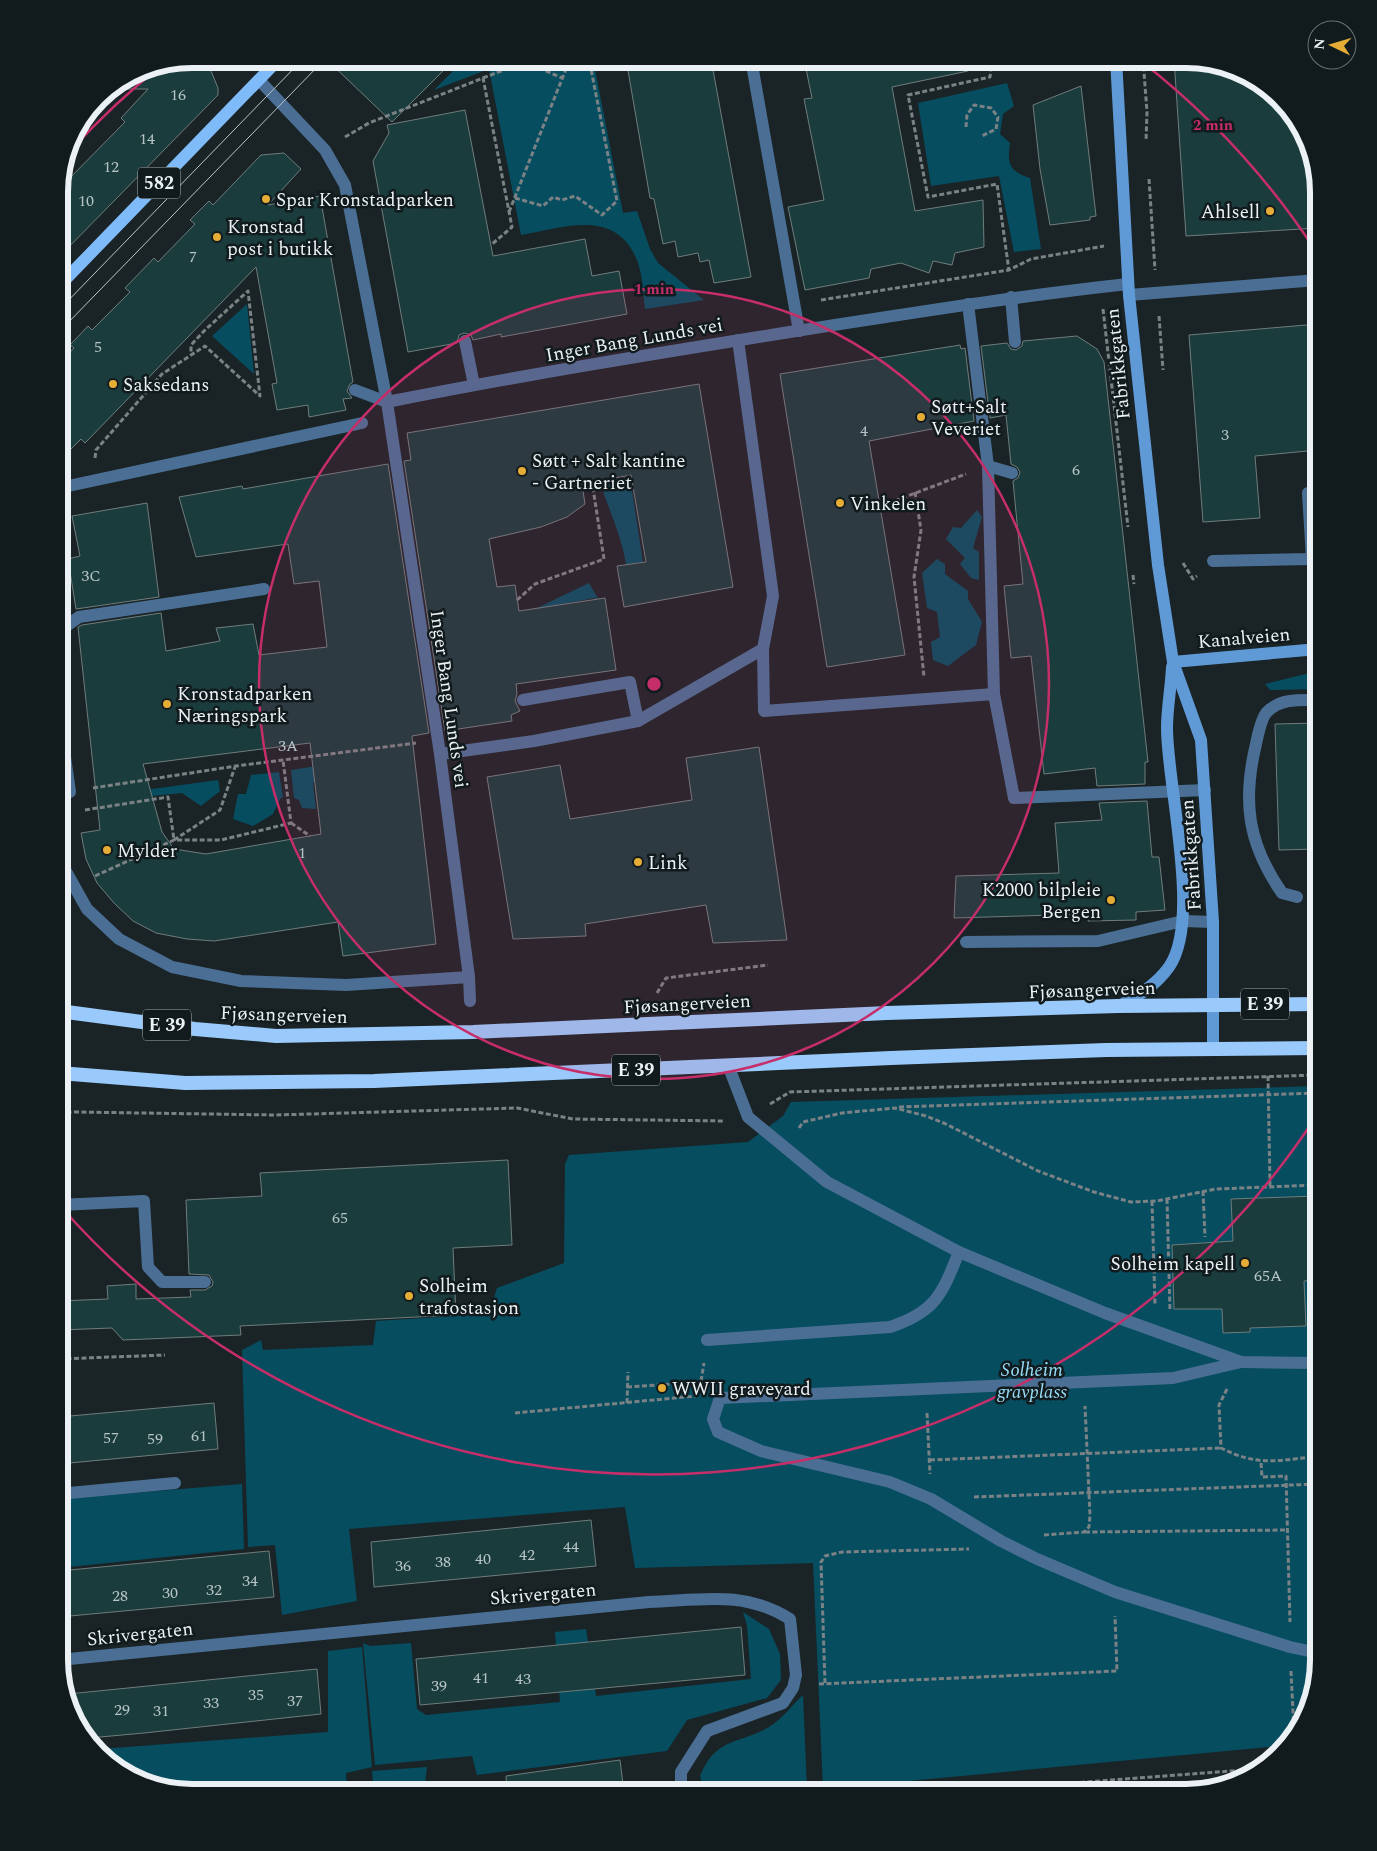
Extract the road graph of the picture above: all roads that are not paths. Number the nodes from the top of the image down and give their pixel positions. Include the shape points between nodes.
1 (270, 68) edge
2 (753, 68) edge
3 (1116, 68) edge
4 (259, 80) junction
5 (68, 277) edge
6 (1310, 280) edge
7 (1128, 289) junction
8 (1012, 297) junction
9 (968, 304) junction
10 (799, 331) junction
11 (738, 340) junction
12 (465, 341) dead end
13 (1015, 342) dead end
14 (474, 384) junction
15 (355, 390) dead end
16 (387, 402) junction
17 (362, 423) dead end
18 (988, 466) junction
19 (1012, 473) dead end
20 (68, 486) edge
21 (1310, 493) edge
22 (1310, 512) edge
23 (1310, 559) edge
24 (1213, 561) dead end
25 (264, 589) dead end
26 (68, 625) edge
27 (763, 649) junction
28 (1310, 650) edge
29 (1173, 662) junction
30 (994, 694) junction
31 (523, 700) dead end
32 (1310, 700) edge
33 (638, 721) junction
34 (440, 754) junction
35 (1205, 790) junction
36 (1174, 793) junction
37 (68, 875) edge
38 (1297, 897) dead end
39 (1183, 921) junction
40 (1213, 922) junction
41 (966, 942) dead end
42 (469, 978) junction
43 (470, 1002) dead end
44 (1212, 1004) junction
45 (1310, 1004) edge
46 (1118, 1006) junction
47 (68, 1013) edge
48 (1310, 1048) edge
49 (1213, 1050) junction
50 (728, 1065) junction
51 (68, 1074) edge
52 (68, 1205) edge
53 (959, 1252) junction
54 (205, 1282) dead end
55 (707, 1340) dead end
56 (1241, 1362) junction
57 (1310, 1363) edge
58 (175, 1482) dead end
59 (68, 1493) edge
60 (1310, 1651) edge
61 (68, 1659) edge
62 (681, 1784) edge

1 - 4 main road, 582
2 - 10 street
3 - 7 main road, Fabrikkgaten
4 - 5 main road, 582
4 - 16 street, Inger Bang Lunds vei via 325,150 345,186
6 - 7 street, Inger Bang Lunds vei
7 - 8 street, Inger Bang Lunds vei
7 - 29 main road, Fabrikkgaten via 1158,565
8 - 9 street, Inger Bang Lunds vei
8 - 13 street
9 - 10 street, Inger Bang Lunds vei
9 - 18 street
10 - 11 street, Inger Bang Lunds vei
11 - 14 street, Inger Bang Lunds vei
11 - 27 street via 773,596
12 - 14 street
14 - 16 street, Inger Bang Lunds vei
15 - 16 street
16 - 34 street, Inger Bang Lunds vei
17 - 20 street
18 - 19 street
18 - 30 street
21 - 22 street
23 - 24 street
25 - 26 street via 80,617
27 - 30 street via 764,711
27 - 33 street
28 - 29 main road, Kanalveien
29 - 35 main road, Fabrikkgaten via 1201,740
29 - 36 main road, Fabrikkgaten via 1167,729
30 - 36 street via 1014,798
31 - 33 street via 630,682
32 - 38 street via 1292,700 1266,713 1249,774 1253,841 1282,893
33 - 34 street via 534,741
34 - 42 street, Inger Bang Lunds vei
35 - 36 street
35 - 40 main road, Fabrikkgaten
36 - 39 main road, Fabrikkgaten
37 - 42 street via 87,909 119,940 172,967 251,982 346,985
39 - 40 street
39 - 41 street via 1098,941
39 - 46 main road, Fabrikkgaten via 1179,944 1170,966 1144,993
40 - 44 main road, Fabrikkgaten
42 - 43 street, Inger Bang Lunds vei
44 - 45 highway, Fjøsangerveien / E 39
44 - 46 highway, Fjøsangerveien / E 39
44 - 49 main road, Fabrikkgaten
46 - 47 highway, Fjøsangerveien / E 39 via 473,1032 276,1036
48 - 49 highway, E 39
49 - 50 highway, E 39 via 1106,1050
50 - 51 highway, E 39 via 469,1078 224,1083
50 - 53 street via 748,1117 827,1182
52 - 54 street via 144,1201 148,1267 162,1282
53 - 55 street via 946,1284 932,1305 912,1320 890,1327
53 - 56 street via 1105,1313
56 - 57 street
56 - 60 street via 1173,1378 720,1398 713,1419 718,1432 760,1451 890,1482 931,1500 1001,1541 1115,1592
58 - 59 street
61 - 62 street, Skrivergaten via 610,1606 719,1599 746,1600 771,1607 790,1619 796,1675 793,1688 783,1703 707,1731 681,1772

